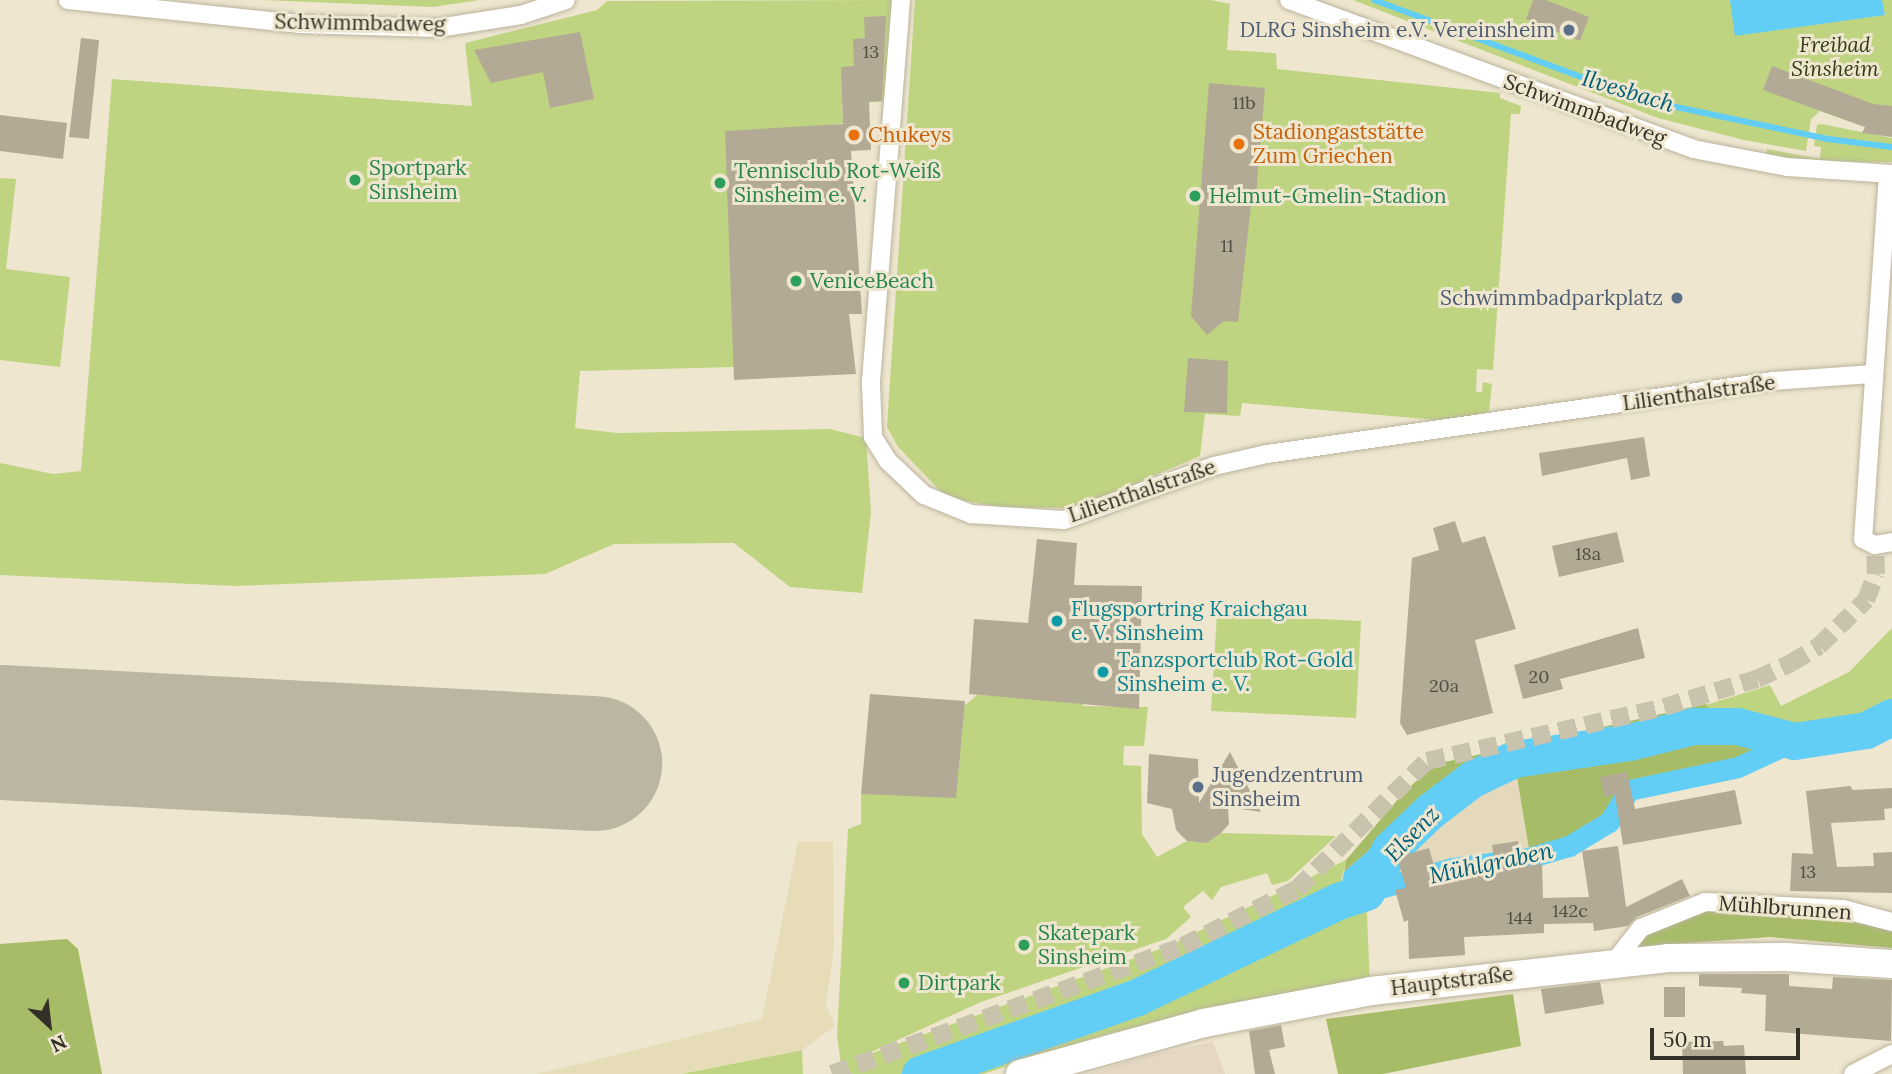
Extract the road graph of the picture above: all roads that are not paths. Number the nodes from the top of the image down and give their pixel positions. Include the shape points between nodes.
1 (68, 0) edge
2 (566, 0) edge
3 (901, 0) edge
4 (1289, 0) edge
5 (1890, 174) edge
6 (1874, 374) junction
7 (1892, 542) edge
8 (1892, 922) edge
9 (1615, 961) junction
10 (1892, 964) edge
11 (1892, 1054) edge
12 (1020, 1074) edge
13 (1853, 1074) edge

1 - 2 street, Schwimmbadweg via 299,24 438,28 522,15
3 - 6 street, Lilienthalstraße via 872,384 873,437 888,461 924,495 971,514 1064,520 1214,466 1267,454 1773,381
4 - 5 street, Schwimmbadweg via 1693,149 1787,167
5 - 6 street
6 - 7 street via 1863,539 1875,545
8 - 9 street, Mühlbrunnen via 1843,909 1705,902 1641,928
9 - 10 main road, Hauptstraße via 1786,957
9 - 12 main road, Hauptstraße via 1371,991 1257,1012
11 - 13 street

